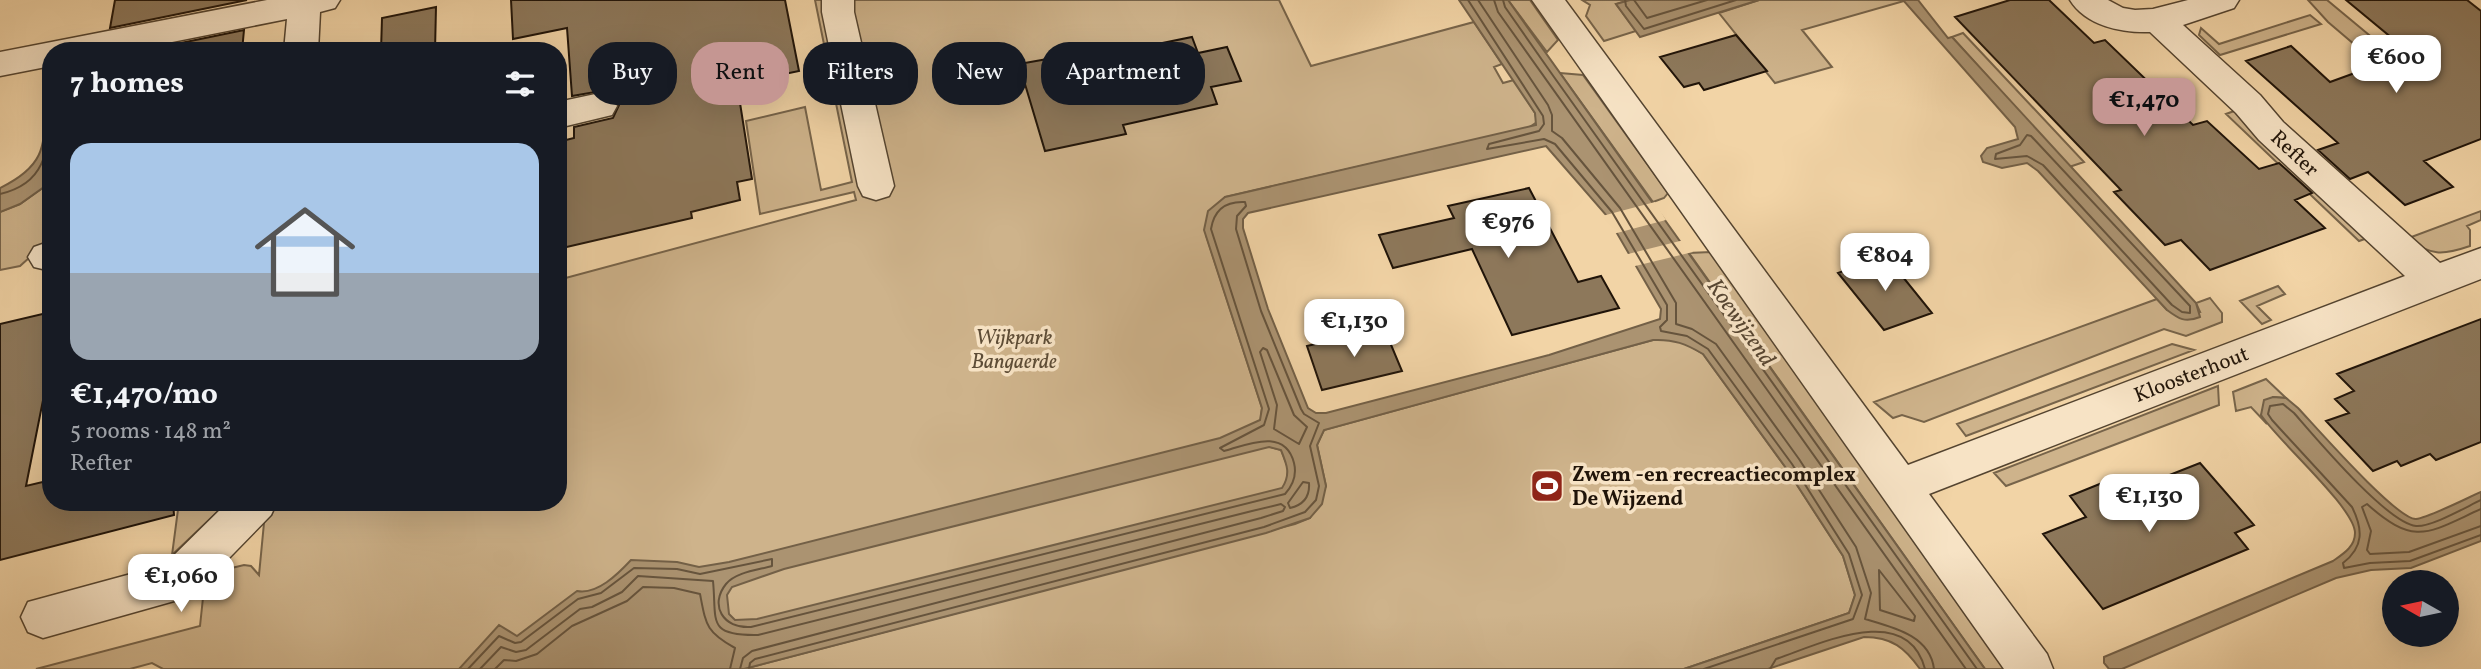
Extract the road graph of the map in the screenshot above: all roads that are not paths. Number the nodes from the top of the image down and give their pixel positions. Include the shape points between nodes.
1 (838, 0) edge
2 (1548, 0) edge
3 (2086, 0) edge
4 (2223, 0) edge
5 (314, 2) edge
6 (2159, 21) junction
7 (112, 42) edge
8 (303, 42) edge
9 (42, 56) edge
10 (0, 64) edge
11 (600, 106) dead end
12 (567, 113) edge
13 (876, 186) dead end
14 (2481, 263) edge
15 (2435, 281) junction
16 (1900, 486) junction
17 (247, 511) edge
18 (43, 617) dead end
19 (2031, 669) edge

1 - 13 street
2 - 16 street
3 - 6 street via 2111,17
4 - 6 street
5 - 7 street
5 - 8 street
6 - 15 street, Refter
9 - 10 street
11 - 12 street
14 - 15 street, Kloosterhout
15 - 16 street, Kloosterhout
16 - 19 street
17 - 18 street via 177,582

